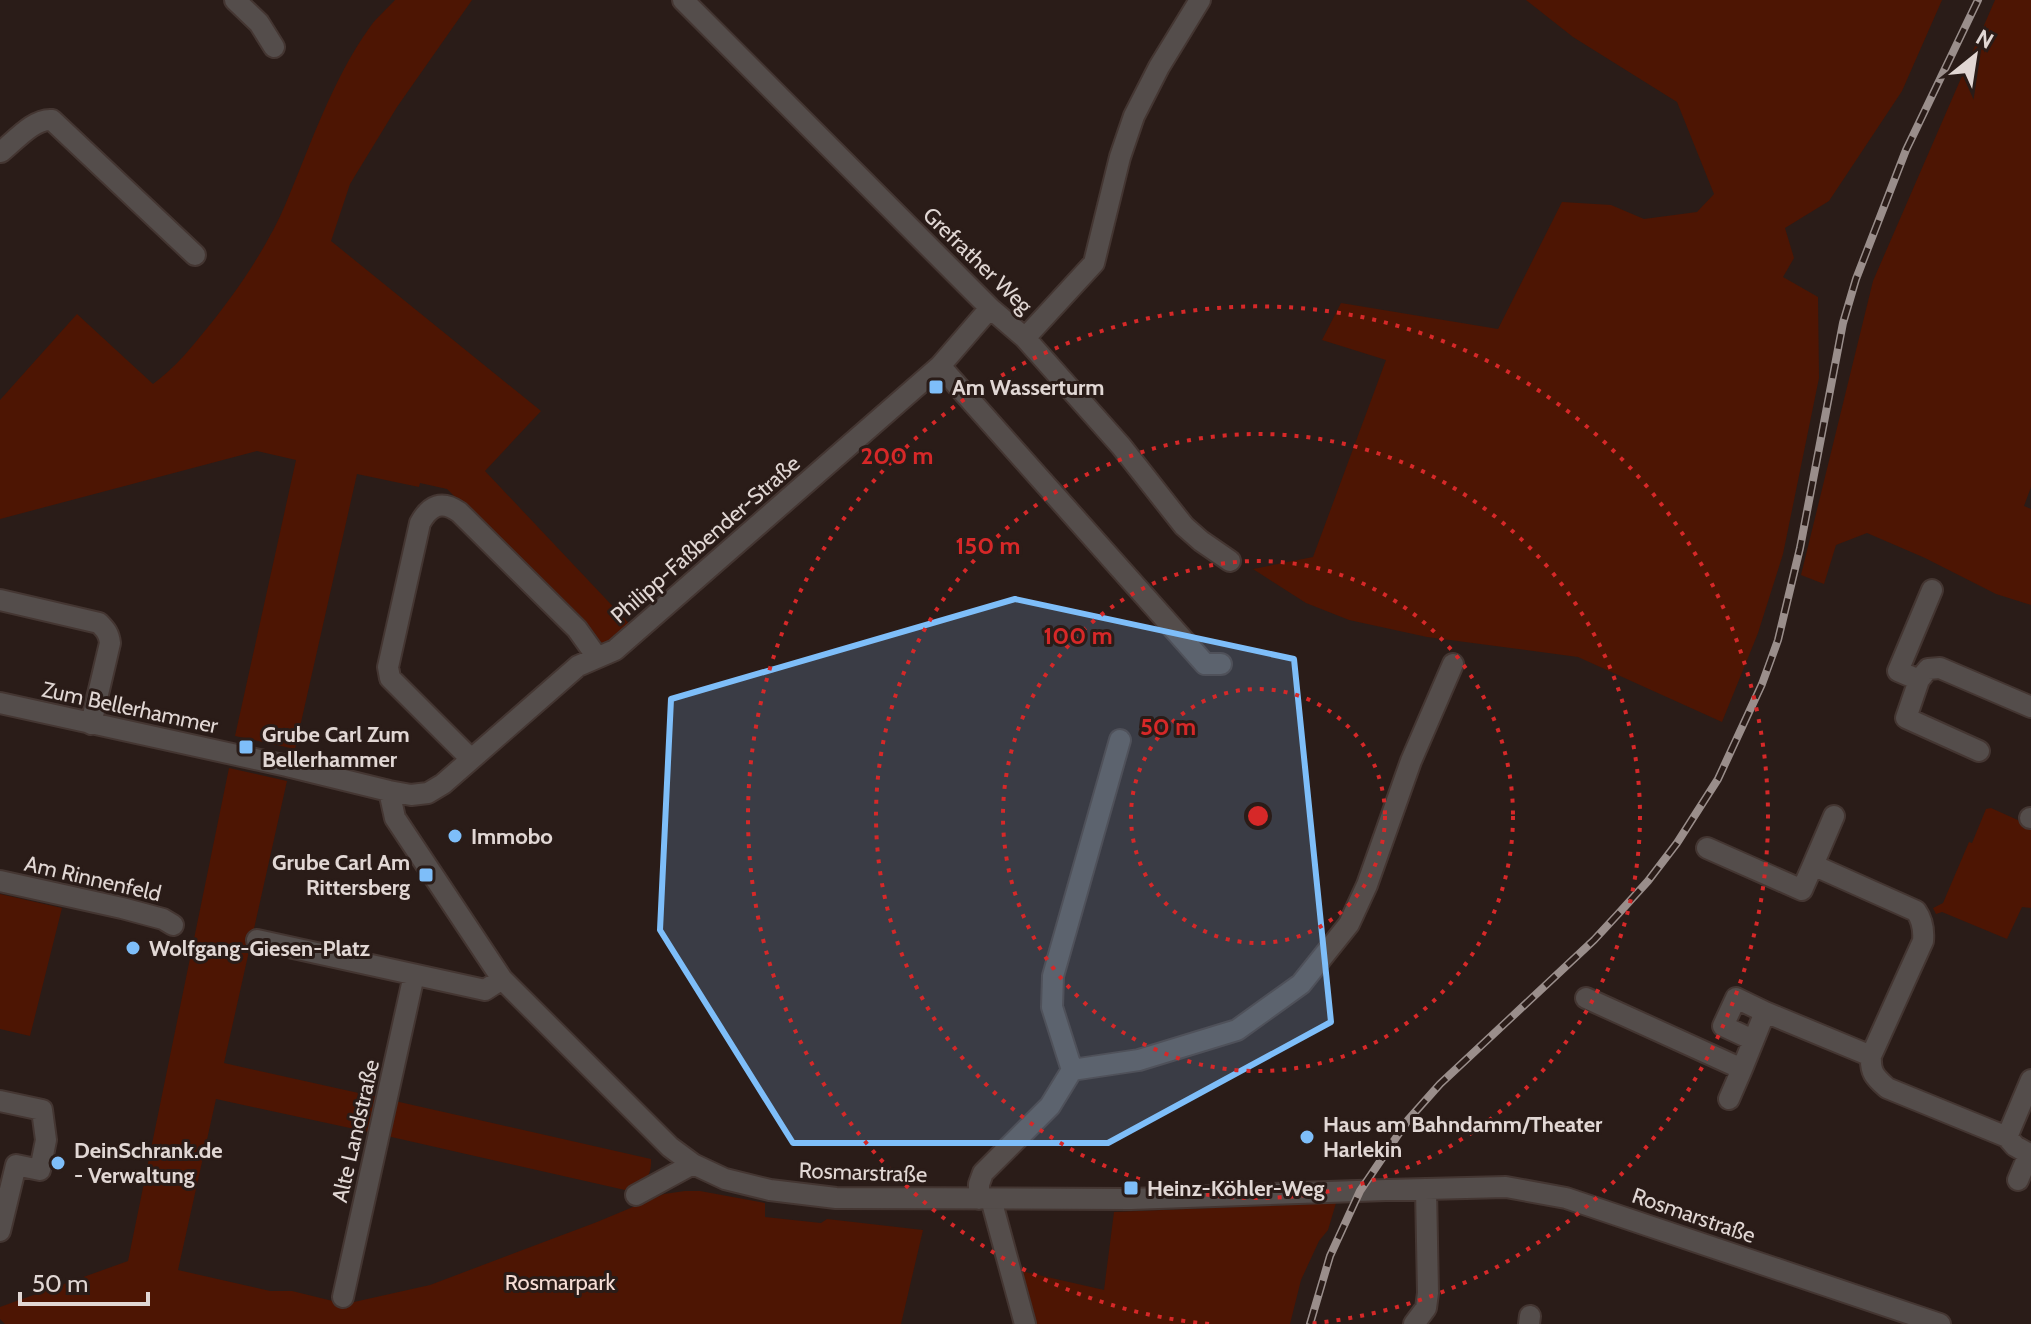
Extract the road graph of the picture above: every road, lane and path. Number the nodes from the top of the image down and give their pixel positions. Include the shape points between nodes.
1 (235, 0) edge
2 (683, 0) edge
3 (1200, 0) edge
4 (274, 47) dead end
5 (0, 152) edge
6 (195, 255) dead end
7 (990, 308) junction
8 (1025, 338) junction
9 (940, 366) junction
10 (1230, 561) dead end
11 (1932, 590) dead end
12 (0, 600) edge
13 (597, 657) junction
14 (1221, 664) dead end
15 (1453, 664) dead end
16 (1919, 680) junction
17 (0, 703) edge
18 (2031, 707) edge
19 (91, 724) junction
20 (1120, 740) dead end
21 (1979, 751) dead end
22 (471, 759) junction
23 (389, 791) junction
24 (1834, 816) dead end
25 (1707, 848) dead end
26 (1813, 865) junction
27 (0, 881) edge
28 (173, 925) dead end
29 (257, 940) dead end
30 (414, 975) junction
31 (502, 979) junction
32 (1586, 998) dead end
33 (1765, 1012) junction
34 (1753, 1040) junction
35 (1871, 1056) junction
36 (1742, 1069) junction
37 (1072, 1070) junction
38 (2031, 1080) edge
39 (1729, 1099) dead end
40 (0, 1101) edge
41 (2007, 1137) junction
42 (2030, 1155) edge
43 (693, 1164) junction
44 (2018, 1180) dead end
45 (1426, 1189) junction
46 (636, 1195) dead end
47 (985, 1199) junction
48 (0, 1231) edge
49 (343, 1297) dead end
50 (1025, 1324) edge
51 (1414, 1324) edge
52 (1940, 1324) edge

1 - 4 street
2 - 7 street, Grefrather Weg
3 - 8 street via 1134,116 1094,263
5 - 6 street via 37,123 52,120
7 - 8 street, Grefrather Weg
7 - 9 street, Philipp-Faßbender-Straße
8 - 10 street, Grefrather Weg via 1184,526
9 - 13 street, Philipp-Faßbender-Straße via 615,650
9 - 14 street via 1205,664
11 - 16 street via 1898,671
12 - 19 street via 99,623 106,630 110,643
13 - 22 street, Philipp-Faßbender-Straße via 578,666
13 - 22 street via 577,629 459,512 442,504 433,507 420,523 388,667 390,678
15 - 37 street via 1349,924 1301,984 1237,1030 1139,1060
16 - 18 street via 1928,669 1940,668
16 - 21 street via 1906,718
17 - 19 street, Zum Bellerhammer
19 - 23 street, Zum Bellerhammer
20 - 37 street via 1053,976 1052,1007
22 - 23 street, Philipp-Faßbender-Straße via 428,793
23 - 31 street, Rosmarstraße via 395,818
24 - 26 street
25 - 26 street via 1802,890
26 - 35 street via 1909,907 1921,919 1923,941
27 - 28 street, Am Rinnenfeld
29 - 30 street
30 - 31 street via 485,990
30 - 49 street, Alte Landstraße
31 - 43 street, Rosmarstraße via 656,1135
32 - 36 street
33 - 34 street
33 - 34 street via 1736,998 1723,1026
33 - 35 street
34 - 36 street
35 - 41 street via 1876,1078 1887,1088
36 - 39 street
37 - 47 street via 1050,1106 983,1173 979,1184
38 - 41 street
40 - 48 street via 42,1110 46,1140 40,1170 16,1165
41 - 42 street
42 - 44 street
43 - 46 street
43 - 47 street, Rosmarstraße via 770,1190 836,1198
45 - 47 street, Rosmarstraße
45 - 51 street via 1428,1293 1426,1308
45 - 52 street, Rosmarstraße via 1506,1187 1566,1198
47 - 50 street

